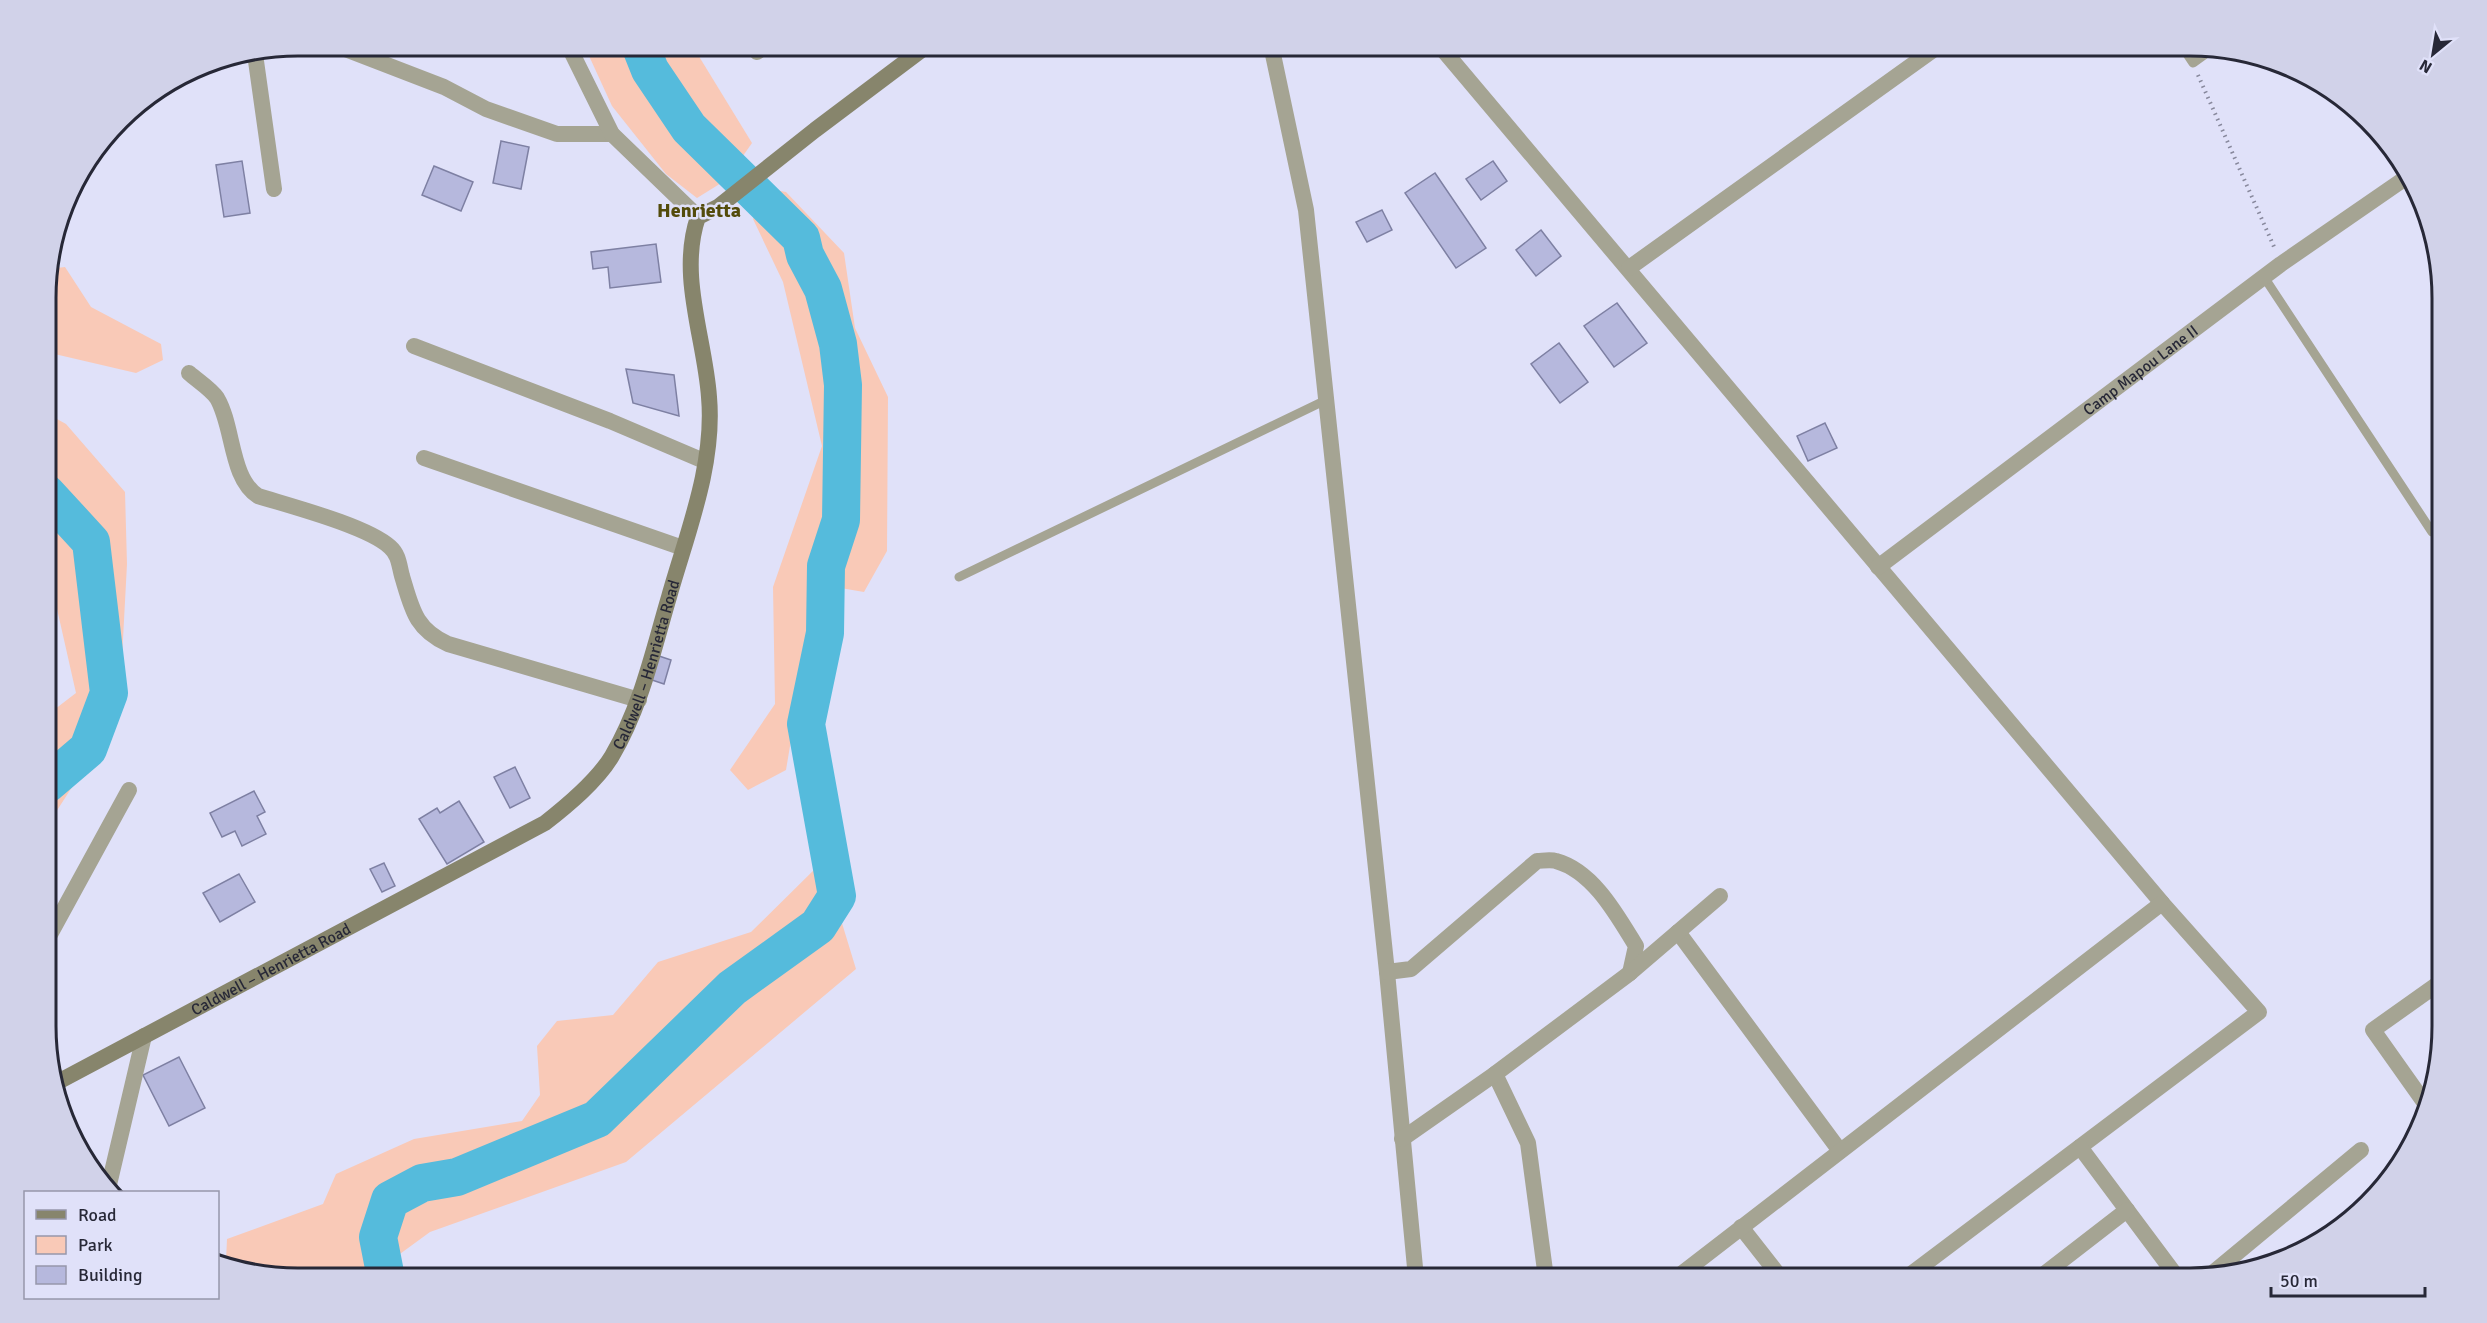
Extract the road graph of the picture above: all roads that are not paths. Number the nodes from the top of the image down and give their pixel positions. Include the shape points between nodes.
1 (364, 56) edge
2 (573, 56) edge
3 (913, 56) edge
4 (1272, 56) edge
5 (1448, 56) edge
6 (1925, 56) edge
7 (2188, 56) edge
8 (2203, 56) edge
9 (256, 59) edge
10 (612, 134) junction
11 (2401, 181) edge
12 (274, 189) dead end
13 (698, 217) junction
14 (1629, 268) junction
15 (2264, 277) junction
16 (414, 346) dead end
17 (189, 373) dead end
18 (1326, 400) junction
19 (424, 458) dead end
20 (704, 461) junction
21 (2432, 532) dead end
22 (683, 548) junction
23 (1878, 567) junction
24 (959, 577) dead end
25 (639, 700) junction
26 (129, 790) dead end
27 (1720, 896) dead end
28 (2162, 903) junction
29 (56, 924) edge
30 (1678, 932) junction
31 (1387, 972) junction
32 (1630, 974) junction
33 (2432, 988) edge
34 (144, 1036) junction
35 (1495, 1074) junction
36 (62, 1080) edge
37 (2421, 1097) edge
38 (1402, 1139) junction
39 (2080, 1147) junction
40 (2361, 1150) dead end
41 (1840, 1151) junction
42 (110, 1178) edge
43 (2127, 1210) junction
44 (1741, 1227) junction
45 (2223, 1265) edge
46 (1415, 1268) edge
47 (1545, 1268) edge
48 (1689, 1268) edge
49 (1773, 1268) edge
50 (1919, 1268) edge
51 (2052, 1268) edge
52 (2170, 1268) edge

1 - 10 street via 444,87 486,109 557,134
2 - 10 street
3 - 13 main road via 718,207
4 - 18 street via 1306,210
5 - 14 street
6 - 14 street
7 - 8 lane via 2193,63
9 - 12 street
10 - 13 street
11 - 15 street, Camp Mapou Lane II
13 - 20 main road, Caldwell – Henrietta Road via 691,236 691,275 709,398
14 - 23 street
15 - 21 lane
15 - 23 street, Camp Mapou Lane II
16 - 20 street
17 - 25 street via 216,396 242,480 249,490 368,533 390,546 398,556 416,618 430,636
18 - 24 lane
18 - 31 street
19 - 22 street
20 - 22 main road, Caldwell – Henrietta Road
22 - 25 main road, Caldwell – Henrietta Road
23 - 28 street
25 - 34 main road, Caldwell – Henrietta Road via 611,758 574,801 545,823
26 - 29 street
27 - 30 street
28 - 39 street via 2259,1012
28 - 41 street
30 - 32 street
30 - 41 street
31 - 32 street via 1411,969 1536,861 1555,860 1582,874 1614,910 1636,946
31 - 38 street
32 - 35 street
33 - 37 street via 2373,1030
34 - 36 main road, Caldwell – Henrietta Road
34 - 42 street
35 - 38 street
35 - 47 street via 1528,1143
38 - 46 street
39 - 43 street
39 - 50 street
40 - 45 street
41 - 44 street
43 - 51 street
43 - 52 street
44 - 48 street
44 - 49 street

